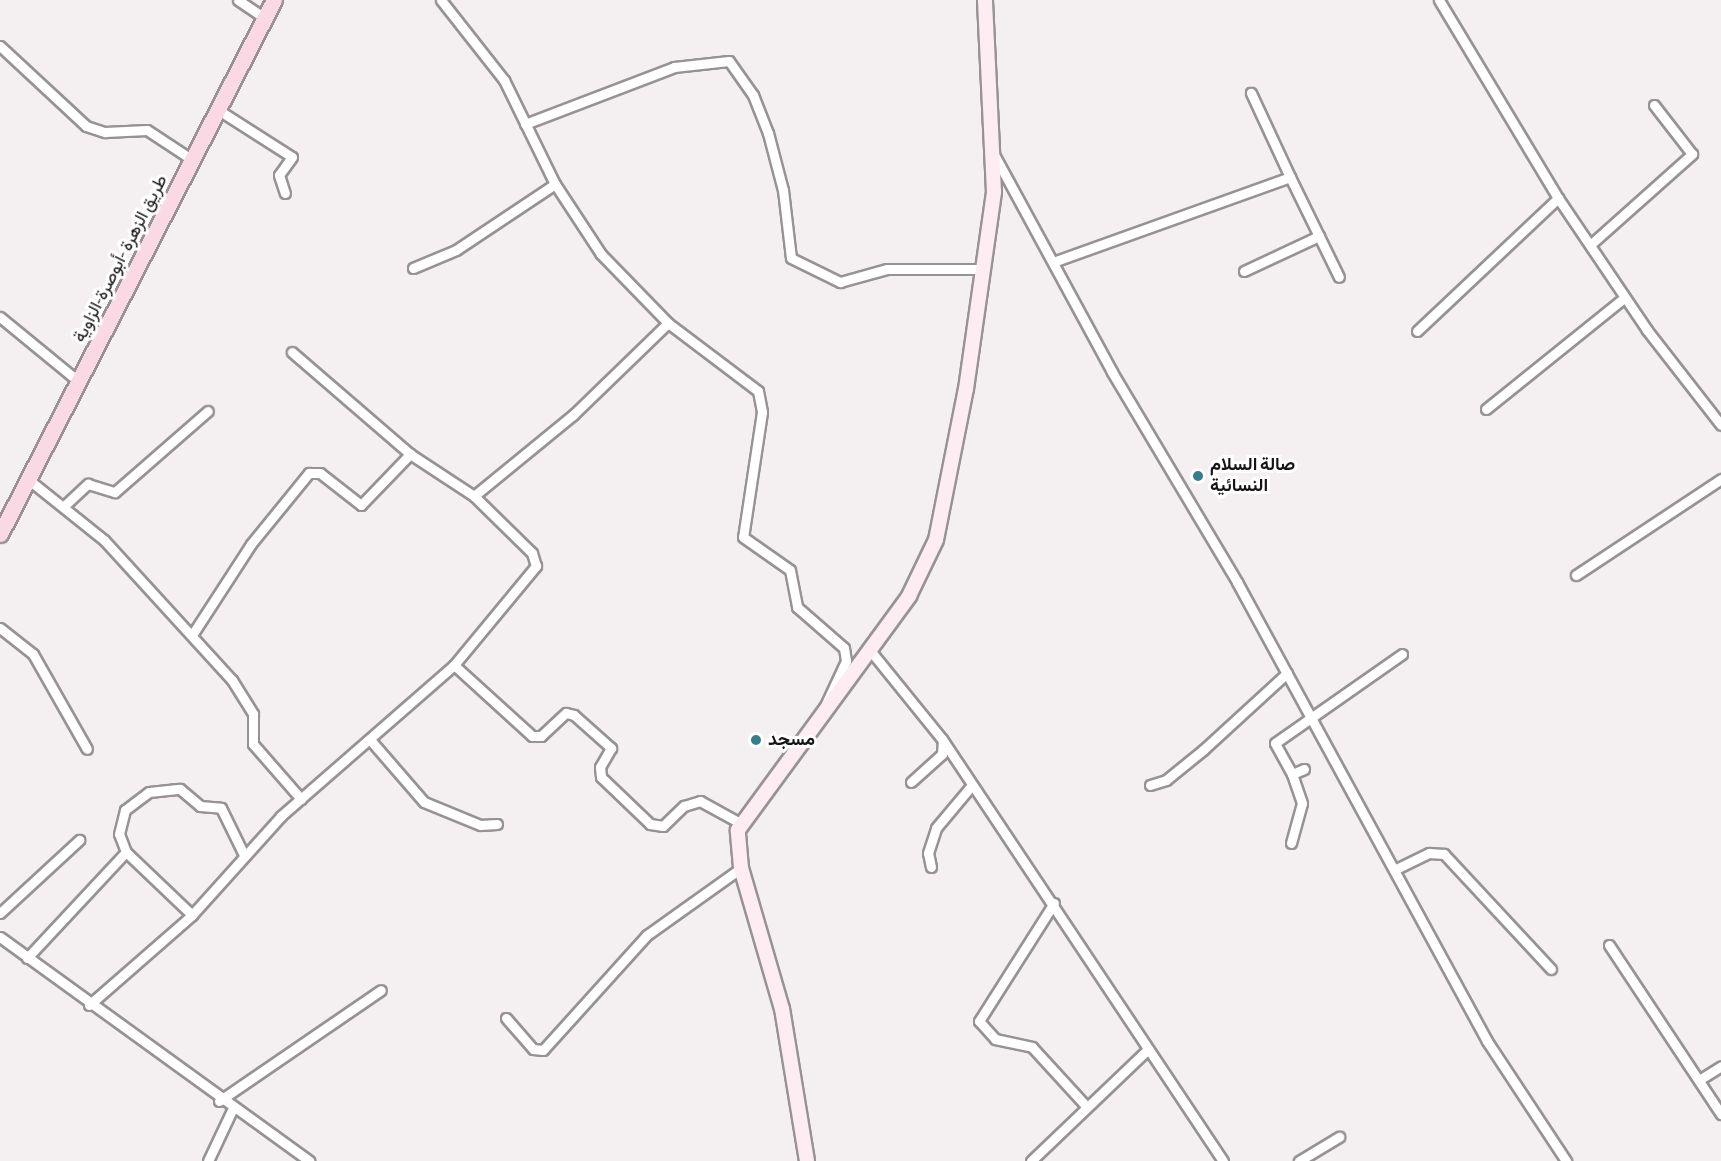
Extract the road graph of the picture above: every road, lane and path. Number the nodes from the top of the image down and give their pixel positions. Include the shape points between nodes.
1 (238, 0) edge
2 (274, 0) edge
3 (441, 0) edge
4 (986, 0) edge
5 (1439, 0) edge
6 (266, 18) junction
7 (0, 46) edge
8 (1251, 93) dead end
9 (1654, 105) dead end
10 (220, 111) junction
11 (525, 124) junction
12 (996, 158) junction
13 (194, 161) junction
14 (1290, 177) junction
15 (555, 184) junction
16 (285, 193) dead end
17 (1558, 198) junction
18 (1319, 236) junction
19 (1590, 245) junction
20 (1053, 262) junction
21 (413, 268) dead end
22 (984, 269) junction
23 (1244, 271) dead end
24 (1339, 277) dead end
25 (1624, 298) junction
26 (1, 315) edge
27 (668, 322) junction
28 (1417, 331) dead end
29 (292, 352) dead end
30 (79, 382) junction
31 (1486, 409) dead end
32 (208, 411) dead end
33 (1721, 425) edge
34 (410, 454) junction
35 (1721, 479) edge
36 (29, 480) junction
37 (474, 496) junction
38 (64, 506) junction
39 (0, 534) edge
40 (1576, 575) dead end
41 (0, 628) edge
42 (192, 634) junction
43 (869, 649) junction
44 (1402, 654) dead end
45 (454, 665) junction
46 (1287, 673) junction
47 (824, 708) junction
48 (1312, 719) junction
49 (942, 739) junction
50 (372, 742) junction
51 (87, 748) dead end
52 (1304, 769) dead end
53 (1292, 774) junction
54 (911, 782) dead end
55 (972, 785) junction
56 (1150, 785) dead end
57 (301, 799) junction
58 (740, 823) junction
59 (497, 824) dead end
60 (79, 840) dead end
61 (1291, 843) dead end
62 (126, 852) junction
63 (244, 855) junction
64 (931, 867) dead end
65 (741, 868) junction
66 (1396, 869) junction
67 (1054, 903) junction
68 (0, 913) edge
69 (192, 915) junction
70 (0, 937) edge
71 (1609, 945) dead end
72 (27, 958) junction
73 (1551, 969) dead end
74 (381, 990) dead end
75 (89, 1005) junction
76 (506, 1018) dead end
77 (1147, 1050) junction
78 (1721, 1066) edge
79 (1699, 1080) junction
80 (219, 1101) junction
81 (1087, 1107) junction
82 (232, 1110) junction
83 (1721, 1114) edge
84 (1339, 1137) dead end
85 (208, 1161) edge
86 (309, 1161) edge
87 (807, 1161) edge
88 (1031, 1161) edge
89 (1223, 1161) edge
90 (1299, 1161) edge
91 (1566, 1161) edge

1 - 6 street
2 - 6 main road, طريق الزهرة -أبوصرة-الزاوية
3 - 11 street via 494,65
4 - 12 main road
5 - 17 street
6 - 10 main road, طريق الزهرة -أبوصرة-الزاوية
7 - 13 street via 86,126 105,132 147,130
8 - 14 street
9 - 19 street via 1692,154
10 - 13 main road, طريق الزهرة -أبوصرة-الزاوية
10 - 16 street via 292,157 279,175
11 - 15 street
11 - 22 street via 674,67 729,61 744,78 768,132 782,181 791,258 840,282 887,269
12 - 20 street
12 - 22 main road
13 - 30 main road, طريق الزهرة -أبوصرة-الزاوية
14 - 18 street
14 - 20 street
15 - 21 street via 456,250
15 - 27 street via 601,254
17 - 19 street
17 - 28 street
18 - 23 street
18 - 24 street
19 - 25 street
20 - 46 street
22 - 43 main road via 938,531 916,584
25 - 31 street
25 - 33 street
26 - 30 street
27 - 37 street via 573,415
27 - 47 street via 751,384 762,400 743,537 786,565 797,607 844,648 846,661
29 - 34 street
30 - 36 main road, طريق الزهرة -أبوصرة-الزاوية
32 - 38 street via 115,492 88,484
34 - 37 street
34 - 42 street via 361,505 320,472 309,473 251,544
35 - 40 street
36 - 38 street
36 - 39 main road, طريق الزهرة -أبوصرة-الزاوية
37 - 45 street via 532,553 536,566
38 - 42 street
41 - 51 street via 33,654
42 - 57 street via 239,689 253,714 254,744
43 - 47 main road
43 - 49 street
44 - 48 street
45 - 50 street
45 - 58 street via 532,736 541,736 566,713 574,716 611,748 600,767 601,777 650,824 663,826 684,806 700,801
46 - 48 street
46 - 56 street via 1203,750 1166,780
47 - 58 main road
48 - 53 street via 1275,743
48 - 66 street
49 - 54 street via 942,754
49 - 55 street
50 - 57 street
50 - 59 street via 424,802 480,825
52 - 53 street
53 - 61 street via 1302,802
55 - 64 street via 936,828 928,852
55 - 67 street
57 - 63 street
58 - 65 main road via 736,843
60 - 68 street
62 - 63 street via 119,834 125,810 149,792 180,789 200,807 220,808
62 - 69 street
62 - 72 street
63 - 69 street
65 - 76 street via 647,935 543,1050 533,1049
65 - 87 main road via 782,1009
66 - 73 street via 1429,853 1444,854
66 - 91 street via 1487,1041
67 - 77 street
67 - 81 street via 979,1021 995,1039 1032,1047
69 - 75 street
70 - 72 street
71 - 79 street
72 - 75 street
74 - 80 street
75 - 80 street
77 - 81 street
77 - 89 street
78 - 79 street
79 - 83 street
80 - 82 street
81 - 88 street
82 - 85 street
82 - 86 street
84 - 90 street

